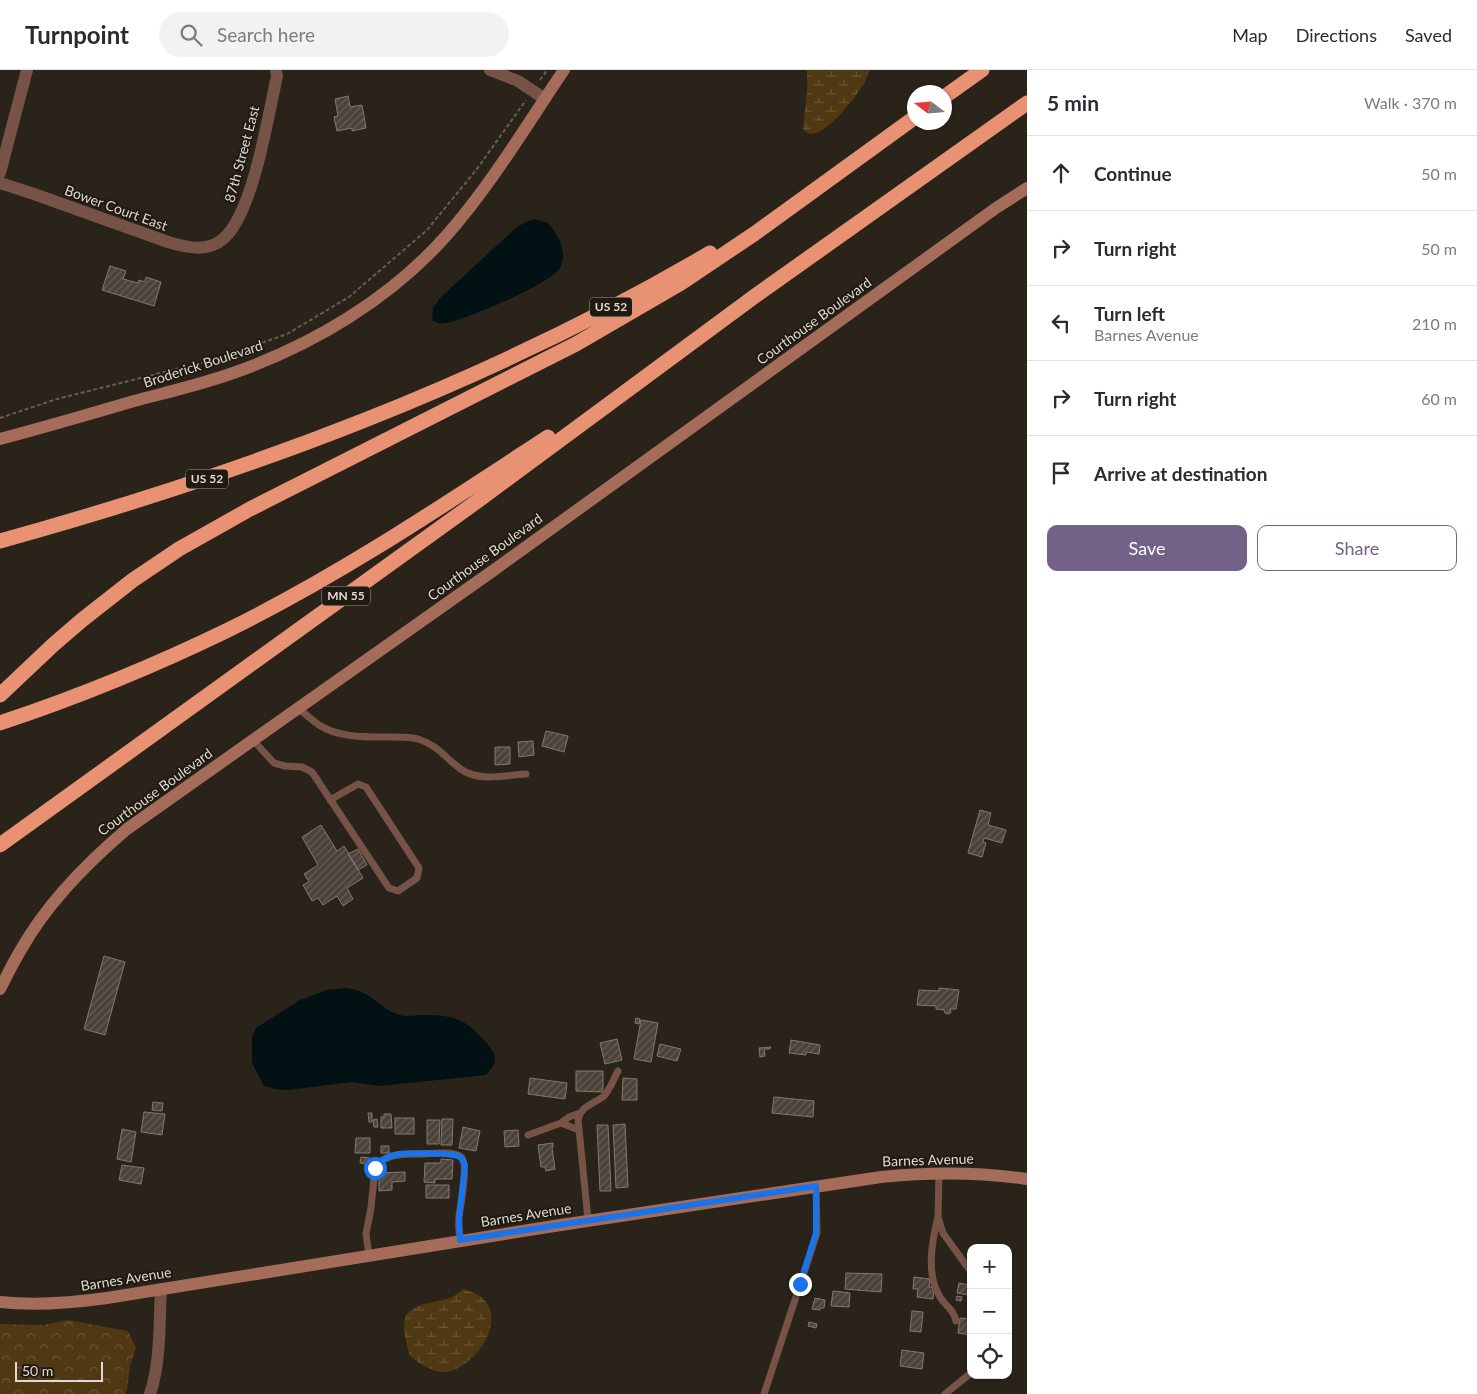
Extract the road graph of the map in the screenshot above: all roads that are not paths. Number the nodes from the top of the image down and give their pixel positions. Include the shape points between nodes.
1 (27, 70) edge
2 (276, 70) edge
3 (490, 70) edge
4 (564, 70) edge
5 (982, 70) edge
6 (952, 91) edge
7 (545, 99) junction
8 (1027, 103) edge
9 (907, 123) edge
10 (0, 173) edge
11 (0, 183) edge
12 (1027, 188) edge
13 (804, 197) junction
14 (223, 240) joint
15 (675, 354) junction
16 (0, 439) edge
17 (0, 541) edge
18 (0, 695) edge
19 (298, 708) junction
20 (0, 723) edge
21 (253, 740) junction
22 (526, 774) dead end
23 (330, 800) junction
24 (0, 845) edge
25 (0, 989) edge
26 (618, 1071) dead end
27 (580, 1113) junction
28 (560, 1123) junction
29 (578, 1130) junction
30 (528, 1135) dead end
31 (939, 1173) junction
32 (1027, 1178) edge
33 (816, 1186) junction
34 (938, 1217) junction
35 (588, 1220) junction
36 (460, 1240) junction
37 (369, 1255) junction
38 (967, 1266) edge
39 (161, 1289) junction
40 (0, 1302) edge
41 (956, 1321) dead end
42 (967, 1376) edge
43 (150, 1394) edge
44 (764, 1394) edge
45 (945, 1394) edge

1 - 10 street
2 - 14 street, 87th Street East via 255,171 241,216
3 - 7 street via 518,81
4 - 7 street, Broderick Boulevard
5 - 6 highway
7 - 16 street, Broderick Boulevard via 494,176 445,237 404,277 345,319 288,351 234,373
8 - 15 highway
9 - 13 highway, US 52
11 - 14 street, Bower Court East via 186,248 204,248
12 - 19 street, Courthouse Boulevard
13 - 17 highway, US 52 via 605,310 410,402 226,473
13 - 18 highway via 681,282 576,344 274,496 180,549 88,615
15 - 20 highway via 374,549 266,610 126,675
15 - 24 highway, MN 55 via 483,497
19 - 21 street, Courthouse Boulevard
19 - 22 lane via 321,726 335,732 426,741 460,769 477,776
21 - 23 lane via 274,763 302,767 312,772
21 - 25 street, Courthouse Boulevard via 127,829 83,869 22,946
23 - 23 lane via 389,888 398,891 417,878 419,868 366,787 358,784
26 - 27 lane via 605,1095
27 - 28 lane
27 - 29 lane
28 - 29 lane
28 - 30 lane
29 - 35 lane
31 - 32 street, Barnes Avenue via 984,1173
31 - 33 street, Barnes Avenue
31 - 34 lane
33 - 35 street, Barnes Avenue
33 - 44 lane via 816,1233
34 - 38 lane via 943,1233
34 - 41 lane via 932,1259 933,1280 939,1296 954,1313
35 - 36 street, Barnes Avenue
36 - 37 street, Barnes Avenue
36 - 37 lane via 463,1160 460,1156 447,1154 400,1154 378,1163 375,1168 366,1234
37 - 39 street, Barnes Avenue
39 - 40 street, Barnes Avenue via 54,1304
39 - 43 street via 158,1354
42 - 45 lane

